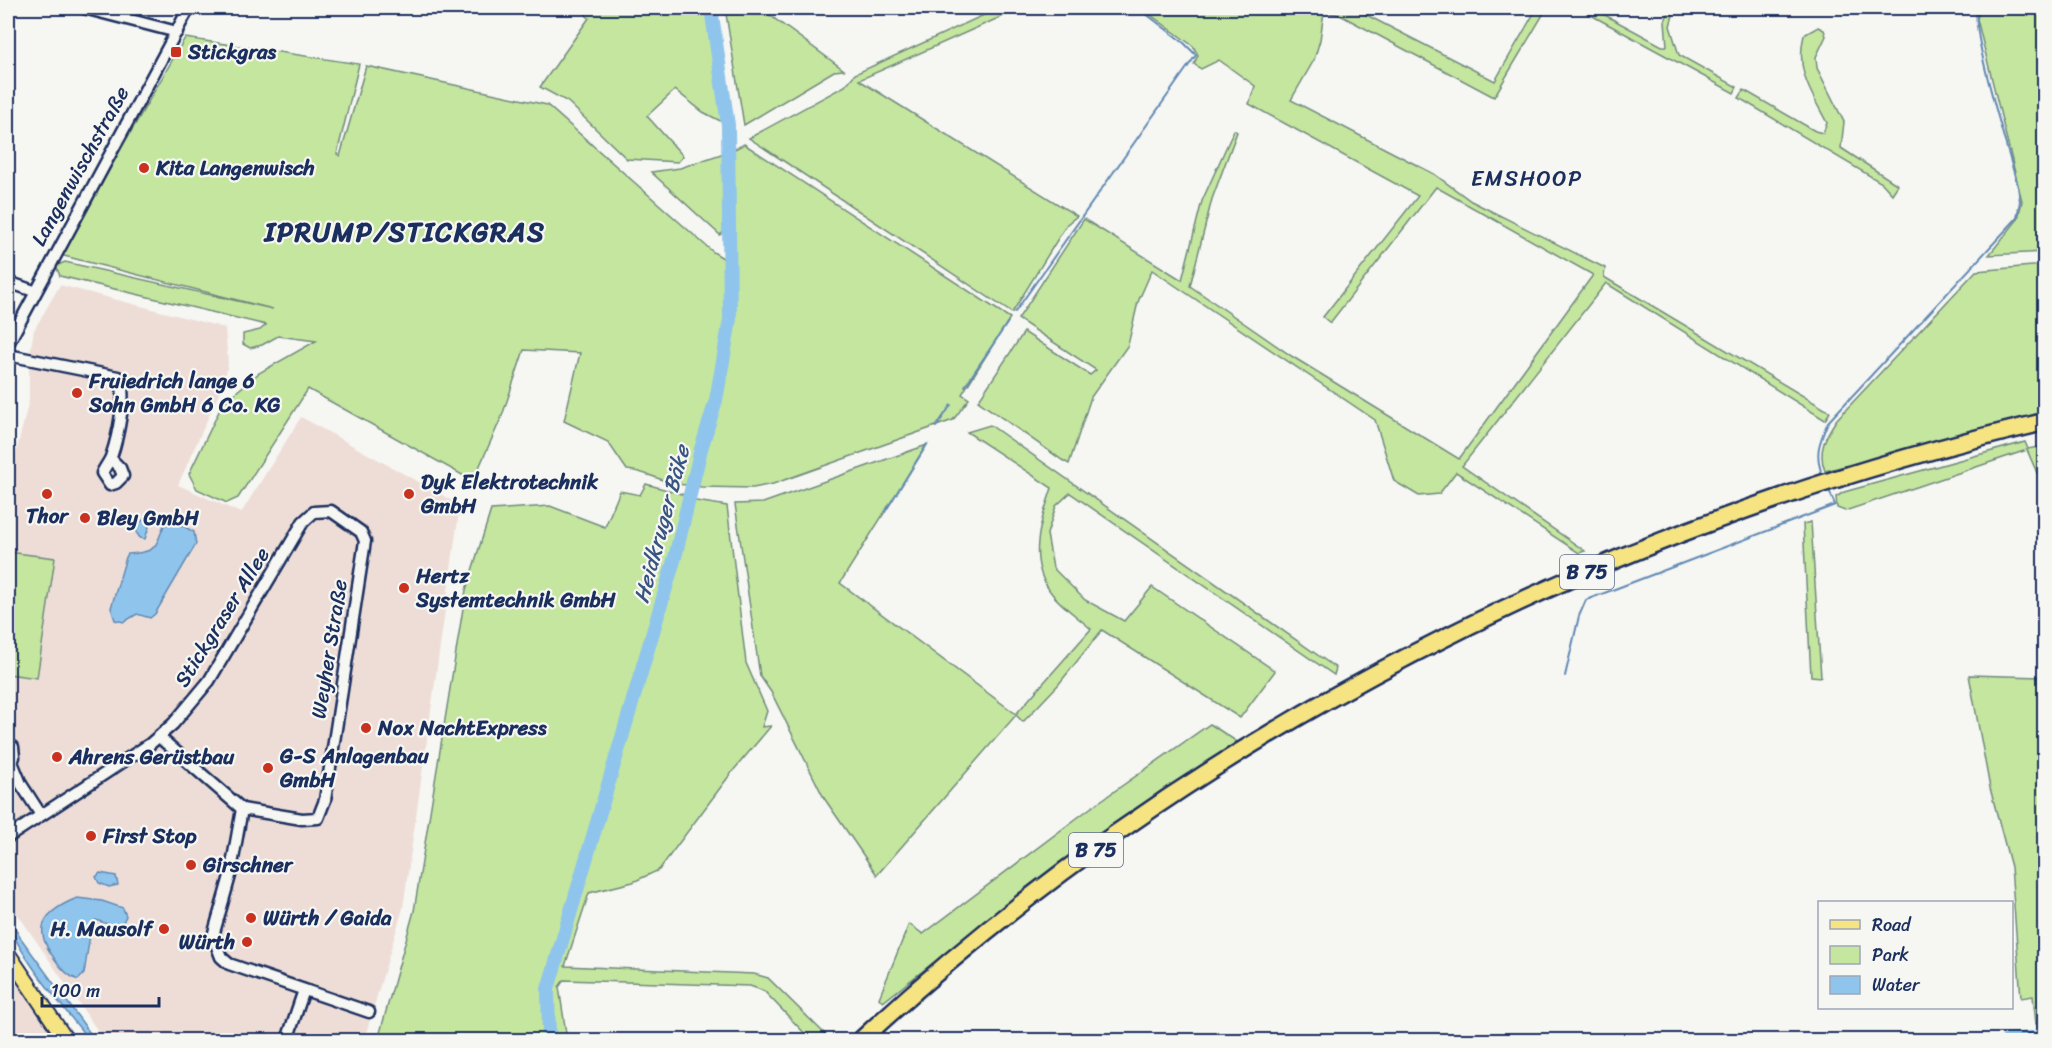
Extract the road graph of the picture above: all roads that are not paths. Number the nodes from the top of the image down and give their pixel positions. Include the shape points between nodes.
1 (84, 8) edge
2 (189, 8) edge
3 (177, 32) junction
4 (8, 282) edge
5 (34, 291) junction
6 (8, 344) edge
7 (8, 355) edge
8 (2044, 422) edge
9 (2044, 432) edge
10 (111, 459) dead end
11 (1838, 483) junction
12 (1816, 490) junction
13 (314, 512) joint
14 (159, 738) junction
15 (8, 744) edge
16 (10, 761) edge
17 (242, 809) junction
18 (41, 815) junction
19 (8, 837) edge
20 (8, 954) edge
21 (304, 990) junction
22 (369, 1012) dead end
23 (66, 1041) edge
24 (287, 1041) edge
25 (861, 1041) edge
26 (875, 1041) edge

1 - 3 street
2 - 3 street, Langenwischstraße
3 - 5 street, Langenwischstraße
4 - 5 street
5 - 6 street, Langenwischstraße
7 - 10 street via 118,376 124,386 123,399
8 - 11 highway, B 75 via 1959,443
9 - 11 highway, B 75
11 - 12 highway, B 75
12 - 25 highway, B 75 via 1697,527 1575,577 1367,677 1211,772 1093,852 963,952
12 - 26 highway, B 75 via 1534,605 1391,675 1281,738 1165,812 1055,891
13 - 14 street, Stickgraser Allee via 303,522 209,681
13 - 17 street, Weyher Straße via 331,510 361,532 365,541 322,812 312,819
14 - 17 street
14 - 18 street, Stickgraser Allee
15 - 16 street via 15,751
16 - 18 street
17 - 21 street via 230,876 215,927 215,947 229,964
18 - 19 street, Stickgraser Allee
20 - 23 main road
21 - 22 street
21 - 24 street

